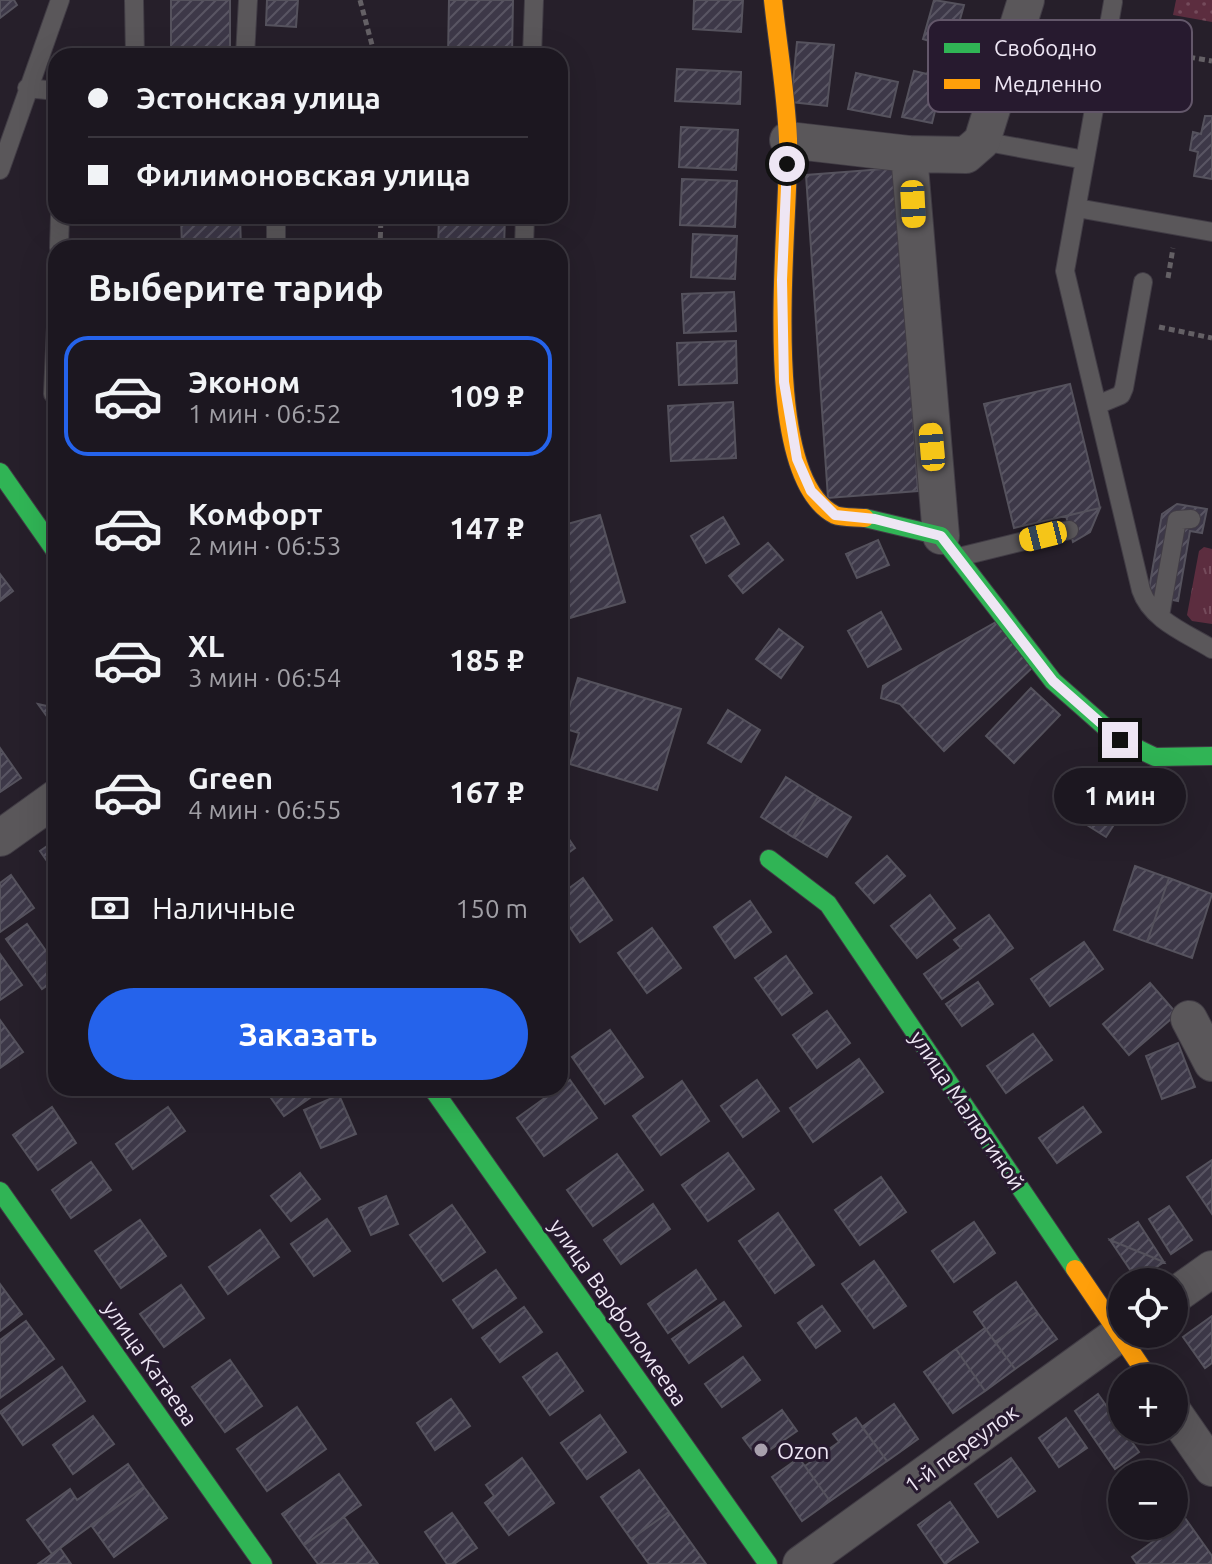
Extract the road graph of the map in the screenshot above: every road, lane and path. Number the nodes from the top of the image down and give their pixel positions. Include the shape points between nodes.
1 (60, 0) edge
2 (134, 0) edge
3 (248, 0) edge
4 (360, 0) edge
5 (534, 0) edge
6 (773, 0) edge
7 (1026, 0) edge
8 (1113, 2) dead end
9 (1020, 20) edge
10 (1110, 20) edge
11 (135, 48) edge
12 (245, 48) edge
13 (373, 48) edge
14 (532, 48) edge
15 (1192, 57) edge
16 (1212, 61) edge
17 (27, 88) junction
18 (48, 90) edge
19 (991, 112) edge
20 (1094, 112) edge
21 (788, 140) junction
22 (982, 141) junction
23 (909, 154) junction
24 (1085, 160) junction
25 (0, 170) edge
26 (1077, 208) junction
27 (1177, 226) junction
28 (1212, 232) edge
29 (1143, 282) dead end
30 (1167, 284) dead end
31 (1161, 313) dead end
32 (1212, 338) edge
33 (1097, 405) junction
34 (0, 472) edge
35 (1191, 519) dead end
36 (1069, 530) dead end
37 (48, 541) edge
38 (950, 547) junction
39 (1160, 616) junction
40 (1212, 649) edge
41 (1212, 754) edge
42 (48, 804) edge
43 (0, 838) edge
44 (769, 859) dead end
45 (1189, 1019) dead end
46 (1212, 1063) edge
47 (438, 1096) edge
48 (0, 1191) edge
49 (1212, 1269) edge
50 (1188, 1286) edge
51 (1108, 1315) edge
52 (1108, 1342) edge
53 (1188, 1433) edge
54 (1212, 1468) edge
55 (263, 1564) edge
56 (768, 1564) edge
57 (801, 1564) edge

1 - 17 lane
2 - 11 lane
3 - 12 lane
4 - 13 path
5 - 14 lane
6 - 21 street
7 - 9 street
8 - 10 lane
15 - 16 path
17 - 18 lane
17 - 25 lane
19 - 22 street
20 - 24 lane
21 - 23 street
21 - 38 street via 784,382 797,459 811,491 835,515 875,519
22 - 23 street via 966,155
22 - 24 lane
23 - 38 street
24 - 26 lane
26 - 27 lane
26 - 33 lane via 1065,271
27 - 28 lane
27 - 30 path
29 - 33 lane via 1124,388 1121,395
31 - 32 path via 1159,328
33 - 39 lane via 1141,590 1146,604
34 - 37 street
35 - 39 lane via 1177,520
36 - 38 lane
38 - 41 street via 1053,681 1120,740 1155,757
39 - 40 lane
42 - 43 street
44 - 51 street, улица Малюгиной via 828,904
45 - 46 street
47 - 56 street, улица Варфоломеева
48 - 55 street, улица Катаева
49 - 50 street
52 - 57 street, 1-й переулок
53 - 54 street

